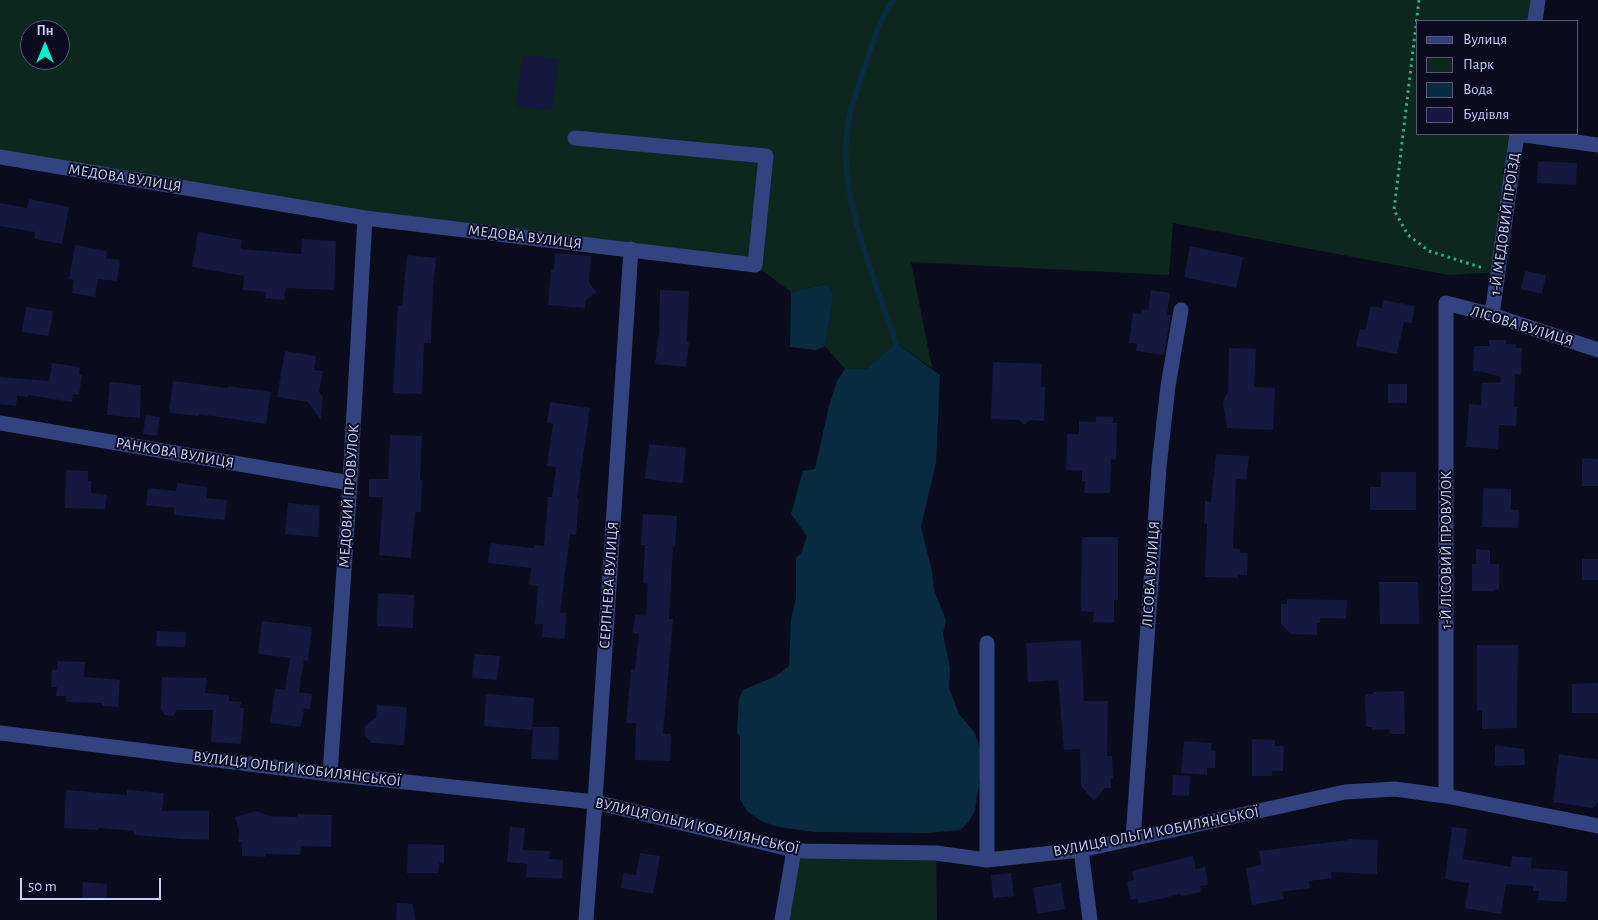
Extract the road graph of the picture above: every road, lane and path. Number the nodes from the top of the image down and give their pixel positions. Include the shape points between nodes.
1 (1418, 0) edge
2 (1538, 0) edge
3 (1535, 20) edge
4 (1517, 135) edge
5 (1524, 135) edge
6 (575, 138) dead end
7 (1598, 145) edge
8 (0, 157) edge
9 (365, 218) junction
10 (631, 249) junction
11 (1498, 272) junction
12 (1446, 303) joint
13 (1181, 310) dead end
14 (1492, 315) junction
15 (1598, 350) edge
16 (0, 423) edge
17 (350, 484) junction
18 (987, 643) dead end
19 (0, 733) edge
20 (330, 774) junction
21 (1446, 796) junction
22 (595, 802) junction
23 (1598, 826) edge
24 (1133, 839) junction
25 (794, 850) junction
26 (1081, 850) junction
27 (987, 860) junction
28 (586, 920) edge
29 (782, 920) edge
30 (1090, 920) edge

1 - 11 path via 1394,210 1408,236 1429,251
2 - 3 street
4 - 11 street, 1-Й МЕДОВИЙ ПРОЇЗД
5 - 7 street
6 - 10 street, МЕДОВА ВУЛИЦЯ via 766,156 755,265
8 - 9 street, МЕДОВА ВУЛИЦЯ
9 - 10 street, МЕДОВА ВУЛИЦЯ
9 - 17 street, МЕДОВИЙ ПРОВУЛОК
10 - 22 street, СЕРПНЕВА ВУЛИЦЯ
11 - 14 street, 1-Й МЕДОВИЙ ПРОЇЗД
12 - 14 street, ЛІСОВА ВУЛИЦЯ
12 - 21 street, 1-Й ЛІСОВИЙ ПРОВУЛОК
13 - 24 street, ЛІСОВА ВУЛИЦЯ via 1158,466
14 - 15 street, ЛІСОВА ВУЛИЦЯ
16 - 17 street, РАНКОВА ВУЛИЦЯ
17 - 20 street, МЕДОВИЙ ПРОВУЛОК
18 - 27 street
19 - 20 street, ВУЛИЦЯ ОЛЬГИ КОБИЛЯНСЬКОЇ
20 - 22 street, ВУЛИЦЯ ОЛЬГИ КОБИЛЯНСЬКОЇ
21 - 23 street, ВУЛИЦЯ ОЛЬГИ КОБИЛЯНСЬКОЇ
21 - 24 street, ВУЛИЦЯ ОЛЬГИ КОБИЛЯНСЬКОЇ via 1395,789 1345,792
22 - 25 street, ВУЛИЦЯ ОЛЬГИ КОБИЛЯНСЬКОЇ
22 - 28 street, СЕРПНЕВА ВУЛИЦЯ
24 - 26 street, ВУЛИЦЯ ОЛЬГИ КОБИЛЯНСЬКОЇ
25 - 27 street, ВУЛИЦЯ ОЛЬГИ КОБИЛЯНСЬКОЇ via 936,853
25 - 29 street
26 - 27 street, ВУЛИЦЯ ОЛЬГИ КОБИЛЯНСЬКОЇ
26 - 30 street

